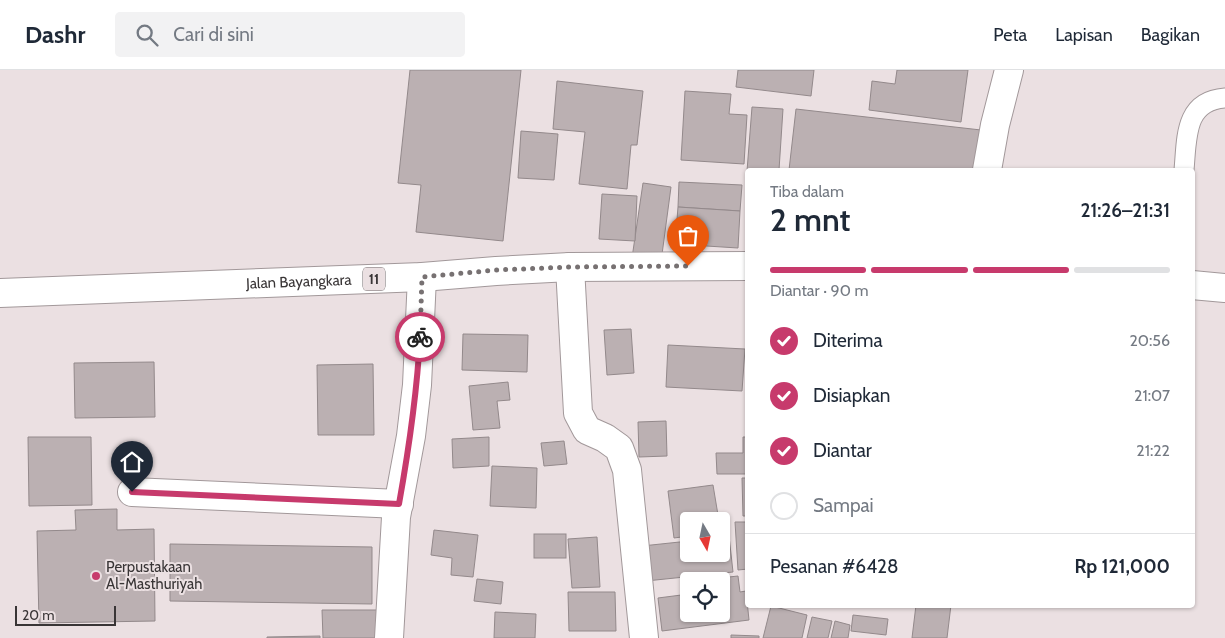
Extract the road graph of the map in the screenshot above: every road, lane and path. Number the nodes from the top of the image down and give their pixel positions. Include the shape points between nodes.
1 (1009, 70) edge
2 (1225, 98) edge
3 (987, 168) edge
4 (1184, 168) edge
5 (745, 266) edge
6 (570, 267) junction
7 (422, 277) junction
8 (1195, 286) edge
9 (1225, 288) edge
10 (0, 293) edge
11 (132, 492) dead end
12 (399, 504) junction
13 (389, 638) edge
14 (644, 638) edge

1 - 3 main road
2 - 4 lane via 1214,99 1193,114
5 - 6 main road, Jalan Bayangkara / 11
6 - 7 main road, Jalan Bayangkara / 11
6 - 14 main road via 578,413 587,430 620,448 627,470
7 - 10 main road, Jalan Bayangkara / 11
7 - 12 main road via 417,386
8 - 9 main road
11 - 12 main road
12 - 13 main road

